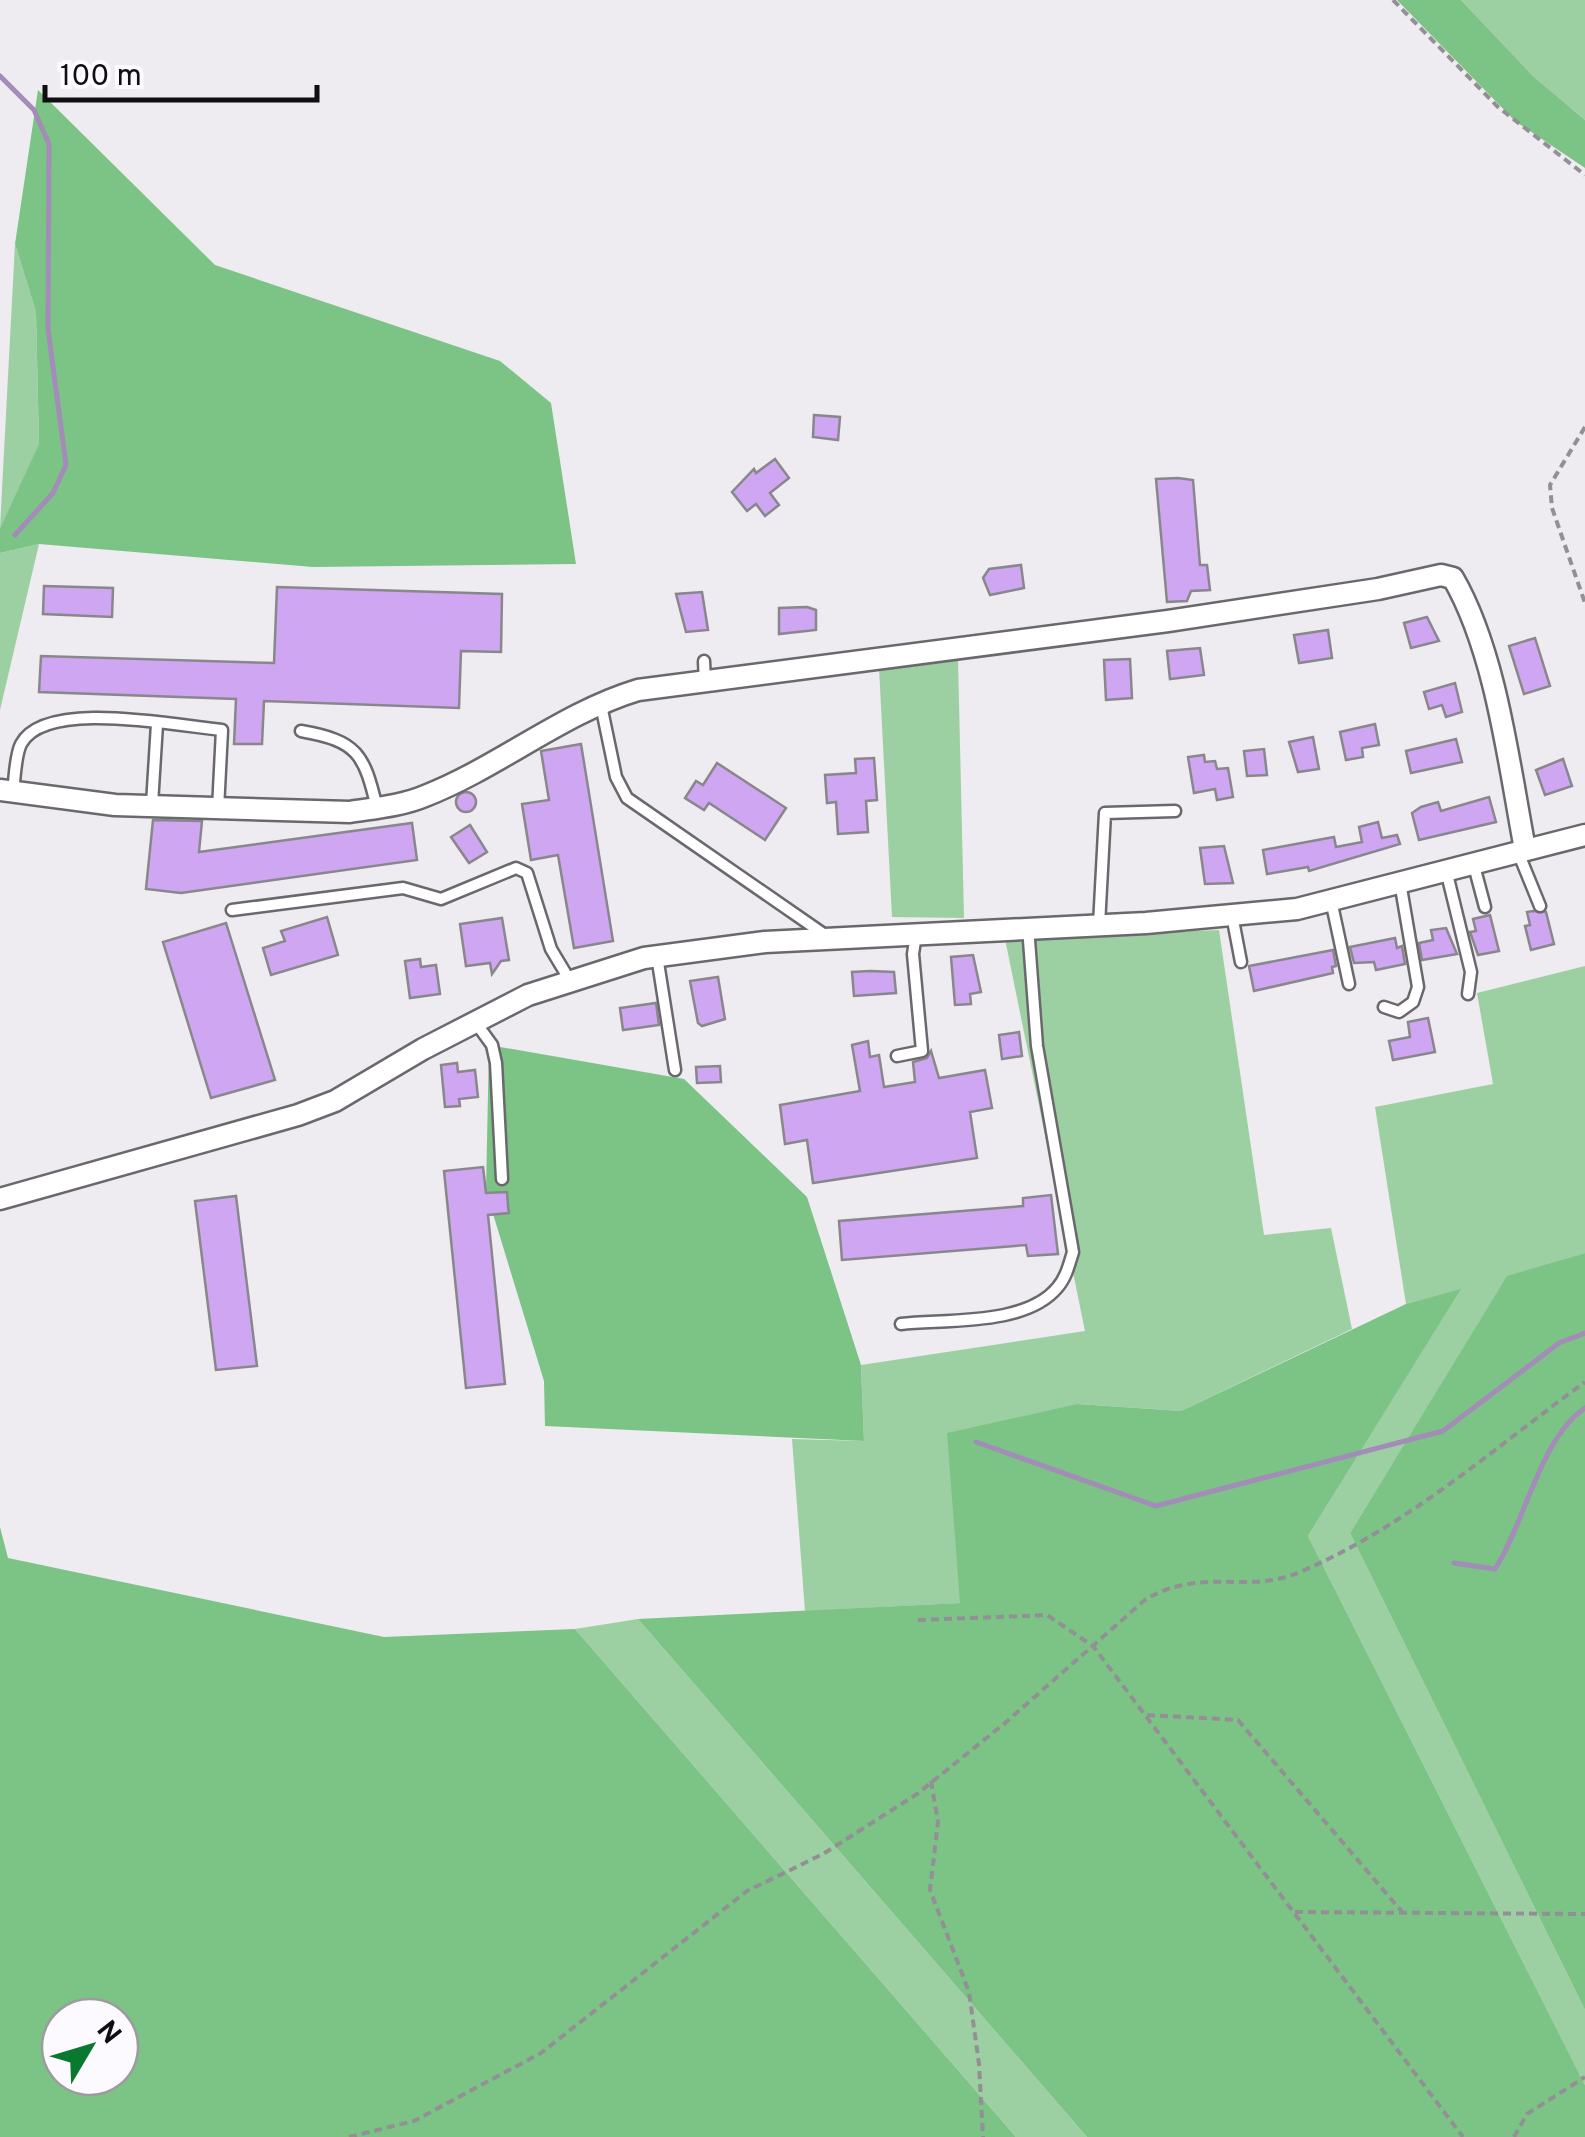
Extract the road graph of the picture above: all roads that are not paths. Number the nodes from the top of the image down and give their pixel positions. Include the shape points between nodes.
1 (704, 661) dead end
2 (705, 683) junction
3 (601, 703) junction
4 (156, 724) junction
5 (301, 732) dead end
6 (7, 791) edge
7 (152, 804) junction
8 (377, 808) junction
9 (218, 809) junction
10 (1175, 811) dead end
11 (1585, 835) edge
12 (1521, 850) junction
13 (1473, 862) junction
14 (1446, 870) junction
15 (1400, 882) junction
16 (1330, 900) junction
17 (1540, 906) dead end
18 (1484, 907) dead end
19 (232, 910) dead end
20 (1232, 915) junction
21 (1099, 924) junction
22 (1028, 926) junction
23 (916, 934) junction
24 (830, 938) junction
25 (658, 956) junction
26 (1241, 962) dead end
27 (569, 979) junction
28 (1350, 984) dead end
29 (1468, 994) dead end
30 (1384, 1006) dead end
31 (476, 1023) junction
32 (897, 1056) dead end
33 (675, 1070) dead end
34 (502, 1179) dead end
35 (0, 1199) edge
36 (900, 1324) dead end

1 - 2 lane
2 - 3 street via 638,690
2 - 12 street via 1168,621 1440,575 1453,578 1472,618 1497,710
3 - 8 street via 426,796
3 - 24 lane via 616,777 627,798
4 - 6 lane via 74,717 41,726 20,744
4 - 7 lane
4 - 9 lane via 222,730
5 - 8 lane via 353,748 366,764
6 - 7 street
7 - 9 street
8 - 9 street
10 - 21 lane via 1104,814
11 - 12 street
12 - 13 street
12 - 17 lane
13 - 14 street
13 - 18 lane
14 - 15 street
14 - 29 lane via 1470,972
15 - 16 street
15 - 30 lane via 1418,986 1400,1012
16 - 20 street
16 - 28 lane
19 - 27 lane via 403,888 441,899 516,868 527,873 551,950
20 - 21 street
20 - 26 lane
21 - 22 street
22 - 23 street
22 - 36 lane via 1037,1046 1068,1210 1069,1264 1056,1291 1033,1305
23 - 24 street
23 - 32 lane via 922,1051
24 - 25 street
25 - 27 street
25 - 33 lane
27 - 31 street
31 - 34 lane via 496,1063
31 - 35 street via 298,1116

